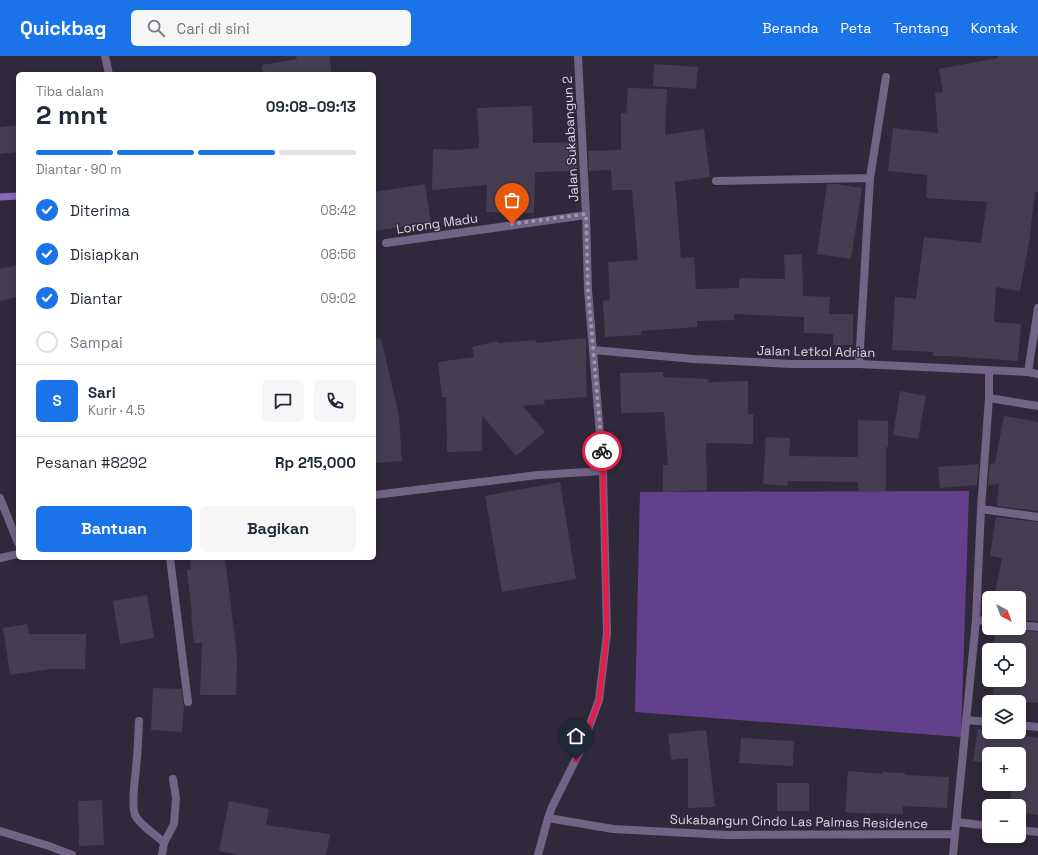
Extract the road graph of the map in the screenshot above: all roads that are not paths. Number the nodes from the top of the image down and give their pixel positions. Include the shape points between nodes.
1 (105, 56) edge
2 (578, 56) edge
3 (109, 72) edge
4 (886, 77) dead end
5 (870, 178) junction
6 (716, 182) dead end
7 (586, 214) junction
8 (386, 243) dead end
9 (1038, 308) edge
10 (593, 350) junction
11 (859, 364) junction
12 (989, 370) junction
13 (1028, 372) junction
14 (1038, 374) edge
15 (990, 398) junction
16 (1038, 406) edge
17 (603, 471) junction
18 (376, 495) edge
19 (0, 498) edge
20 (981, 509) junction
21 (1038, 517) edge
22 (16, 538) edge
23 (16, 554) edge
24 (0, 558) edge
25 (170, 560) edge
26 (976, 620) junction
27 (982, 621) edge
28 (1026, 626) edge
29 (1038, 627) edge
30 (188, 702) dead end
31 (966, 720) junction
32 (140, 721) dead end
33 (982, 721) edge
34 (1026, 726) edge
35 (1038, 727) edge
36 (173, 779) dead end
37 (548, 818) junction
38 (957, 822) junction
39 (982, 825) edge
40 (0, 831) edge
41 (1026, 831) edge
42 (1038, 832) edge
43 (955, 834) junction
44 (164, 843) junction
45 (72, 855) edge
46 (162, 855) edge
47 (538, 855) edge
48 (953, 855) edge

1 - 3 street
2 - 7 street, Jalan Sukabangun 2
4 - 5 street
5 - 6 street
5 - 11 street
7 - 8 street, Lorong Madu
7 - 10 street, Jalan Sukabangun 2
9 - 13 street
10 - 11 street, Jalan Letkol Adrian via 694,359 791,364
10 - 17 street, Jalan Sukabangun 2
11 - 12 street, Jalan Letkol Adrian
12 - 13 street, Jalan Letkol Adrian
12 - 15 street
13 - 14 street, Jalan Letkol Adrian
15 - 16 street
15 - 20 street
17 - 18 street via 538,475
17 - 37 street, Jalan Sukabangun 2 via 607,633 599,700 581,748
19 - 22 street
20 - 21 street
20 - 26 street
23 - 24 street
25 - 30 street
26 - 27 street
26 - 31 street
28 - 29 street
31 - 33 street
31 - 38 street
32 - 44 street via 134,788 135,814 140,823
34 - 35 street
36 - 44 street via 176,798 174,824
37 - 43 street, Sukabangun Cindo Las Palmas Residence via 613,829 727,835
37 - 47 street, Jalan Sukabangun 2
38 - 39 street
38 - 43 street
40 - 45 street
41 - 42 street
43 - 48 street
44 - 46 street

